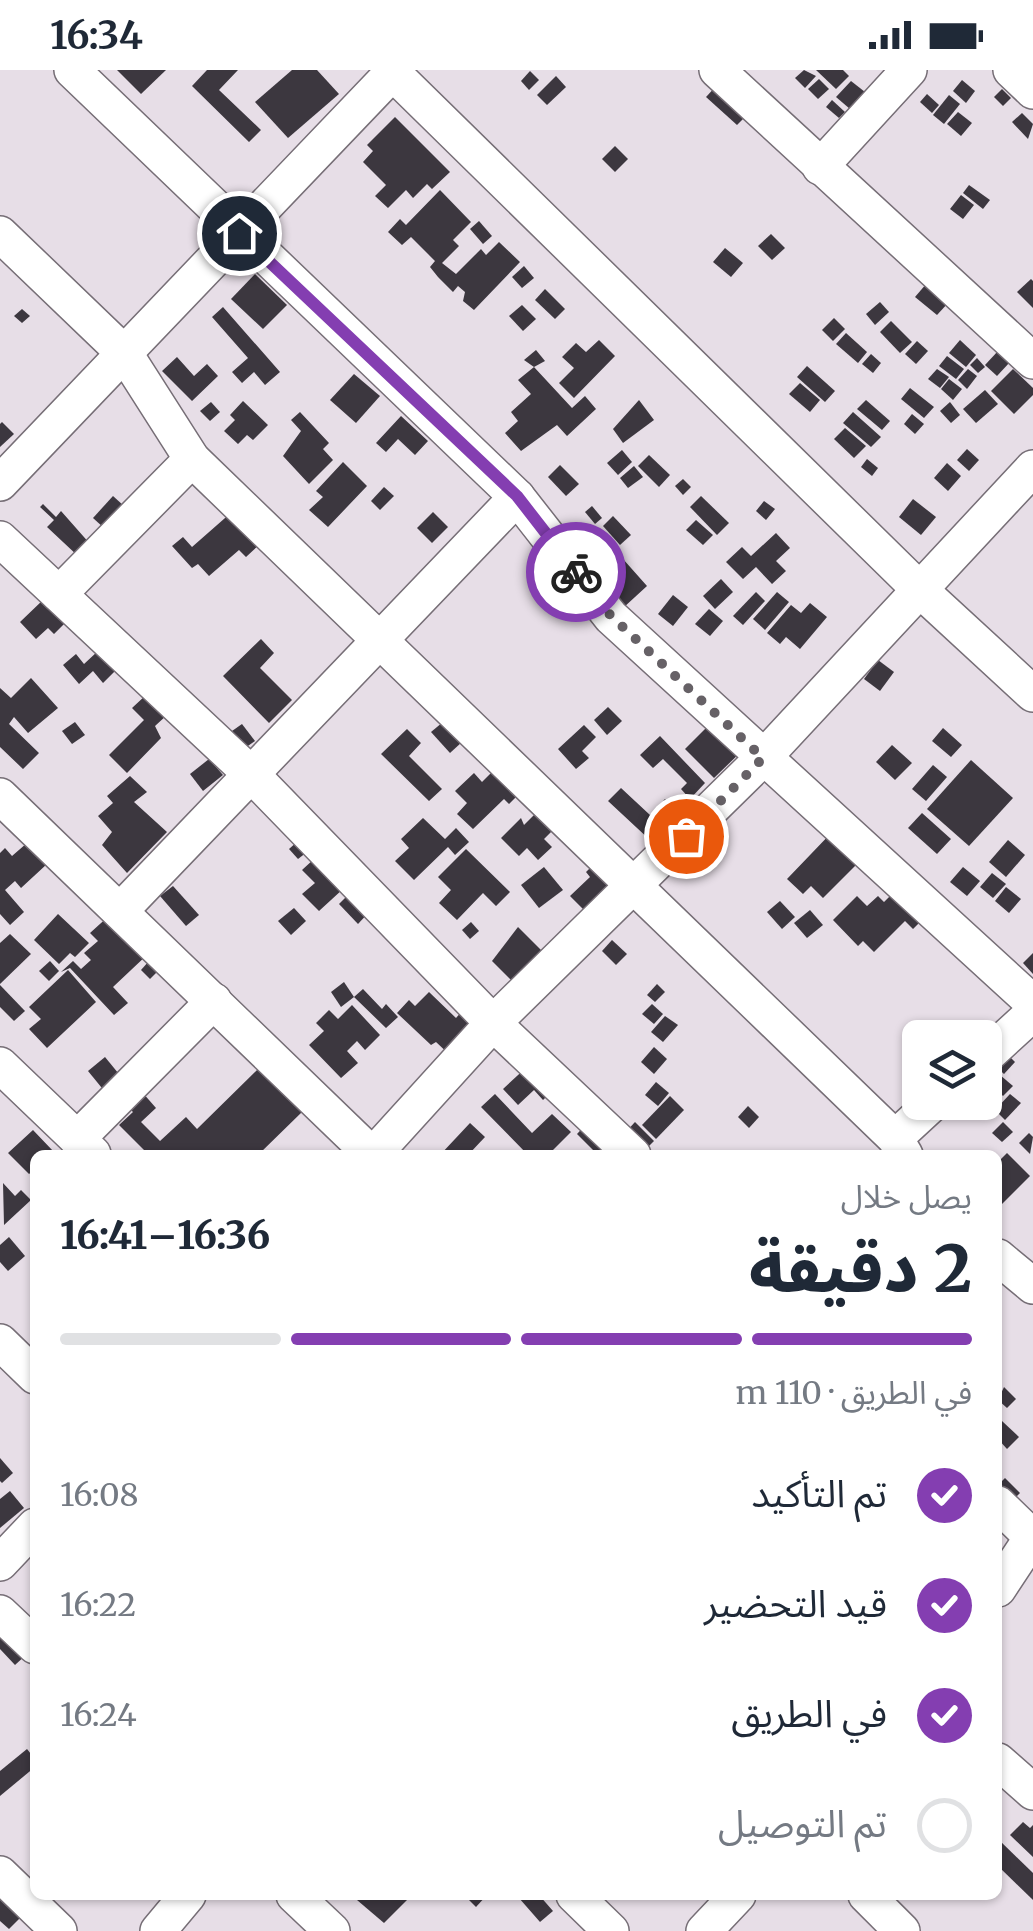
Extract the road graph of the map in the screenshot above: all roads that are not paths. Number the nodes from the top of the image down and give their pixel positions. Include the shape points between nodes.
1 (72, 70) edge
2 (717, 70) edge
3 (910, 70) edge
4 (1011, 70) edge
5 (393, 71) edge
6 (1033, 92) edge
7 (820, 166) junction
8 (239, 233) junction
9 (0, 234) edge
10 (125, 354) junction
11 (1033, 361) edge
12 (192, 459) junction
13 (1033, 468) edge
14 (0, 483) edge
15 (517, 496) junction
16 (0, 539) edge
17 (918, 588) junction
18 (60, 594) junction
19 (379, 639) junction
20 (1033, 694) edge
21 (763, 758) junction
22 (252, 776) junction
23 (0, 796) edge
24 (634, 888) junction
25 (120, 911) junction
26 (214, 1001) junction
27 (1033, 1003) edge
28 (1033, 1014) edge
29 (493, 1023) junction
30 (1002, 1042) edge
31 (0, 1066) edge
32 (920, 1120) edge
33 (900, 1146) edge
34 (86, 1147) edge
35 (368, 1150) edge
36 (378, 1150) edge
37 (629, 1150) edge
38 (1002, 1259) edge
39 (1033, 1286) edge
40 (0, 1342) edge
41 (30, 1371) edge
42 (1002, 1508) edge
43 (30, 1531) edge
44 (1033, 1537) edge
45 (0, 1563) edge
46 (1002, 1583) edge
47 (0, 1612) edge
48 (30, 1641) edge
49 (1002, 1765) edge
50 (1033, 1792) edge
51 (0, 1874) edge
52 (184, 1900) edge
53 (299, 1900) edge
54 (579, 1900) edge
55 (733, 1900) edge
56 (871, 1900) edge
57 (60, 1931) edge
58 (158, 1931) edge
59 (332, 1931) edge
60 (611, 1931) edge
61 (704, 1931) edge
62 (902, 1931) edge

1 - 8 street
2 - 7 street
3 - 7 street
4 - 6 street
5 - 8 street
5 - 17 street
7 - 11 street
8 - 10 street
8 - 15 street
9 - 10 street
10 - 12 street
10 - 14 street
12 - 18 street
12 - 19 street
13 - 17 street
15 - 19 street
15 - 21 street via 611,616
16 - 18 street
17 - 20 street
17 - 21 street
18 - 22 street
19 - 22 street
19 - 24 street
21 - 24 street
21 - 27 street
22 - 25 street
22 - 29 street
23 - 25 street
24 - 29 street
24 - 33 street
25 - 26 street
26 - 34 street
26 - 35 street
28 - 30 street
29 - 36 street
29 - 37 street
31 - 34 street
32 - 33 street
38 - 39 street
40 - 41 street
42 - 44 street
43 - 45 street
44 - 46 street
47 - 48 street
49 - 50 street
51 - 57 street
52 - 58 street
53 - 59 street
54 - 60 street
55 - 61 street
56 - 62 street

